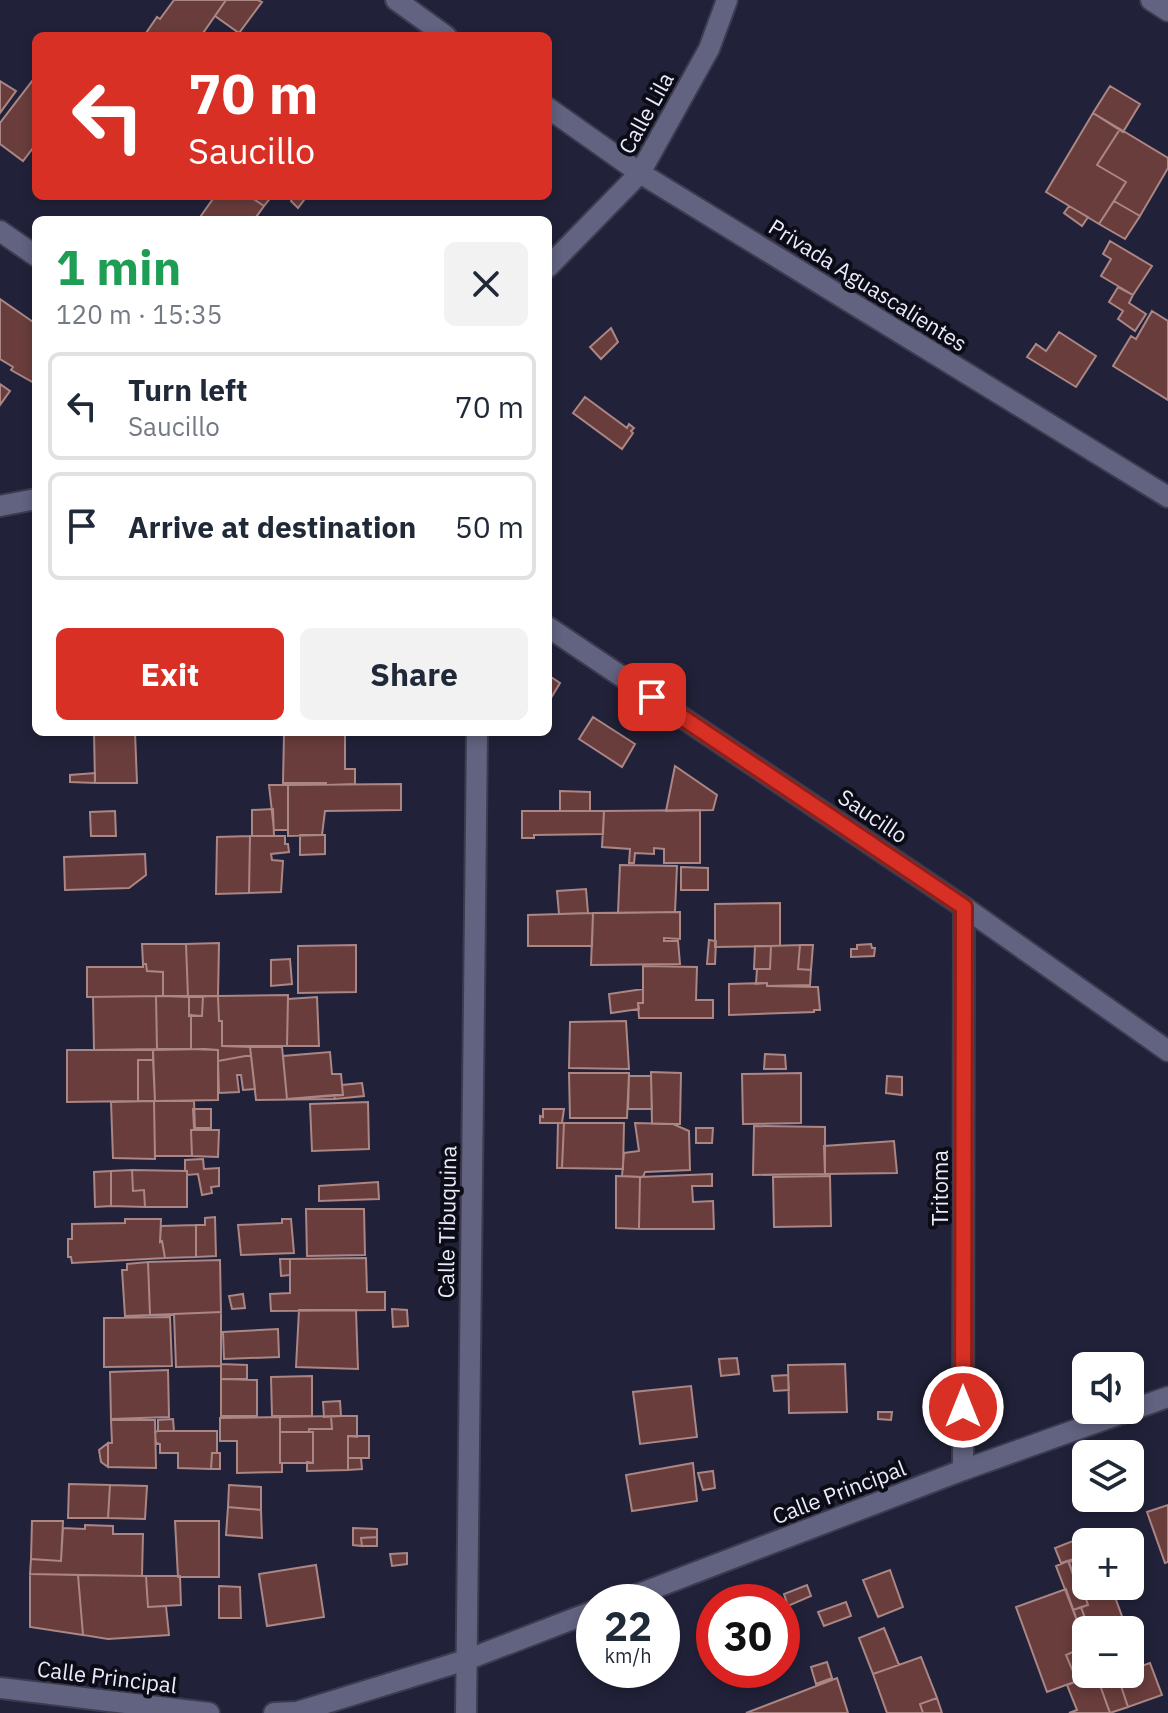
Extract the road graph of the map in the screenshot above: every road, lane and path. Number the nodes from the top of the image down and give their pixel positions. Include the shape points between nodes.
1 (396, 0) edge
2 (727, 0) edge
3 (1151, 0) edge
4 (1168, 11) edge
5 (440, 32) edge
6 (552, 111) edge
7 (640, 173) junction
8 (0, 231) edge
9 (32, 253) edge
10 (552, 263) edge
11 (1168, 497) edge
12 (32, 500) edge
13 (0, 506) edge
14 (552, 630) edge
15 (477, 736) edge
16 (964, 907) junction
17 (1168, 1051) edge
18 (1168, 1397) edge
19 (963, 1470) junction
20 (665, 1584) edge
21 (576, 1618) edge
22 (466, 1660) junction
23 (0, 1688) edge
24 (209, 1713) edge
25 (274, 1713) edge
26 (466, 1713) edge

1 - 5 street
2 - 7 street, Calle Lila via 709,49
3 - 4 street
6 - 7 street, Privada Aguascalientes
7 - 10 street, Calle Lila
7 - 11 street, Privada Aguascalientes
8 - 9 street
12 - 13 street
14 - 16 street, Saucillo
15 - 22 street, Calle Tibuquina
16 - 17 street, Saucillo
16 - 19 street, Tritoma
18 - 19 street, Calle Principal
19 - 20 street, Calle Principal
21 - 22 street
22 - 25 street via 297,1712
22 - 26 street, Calle Tibuquina
23 - 24 street, Calle Principal

